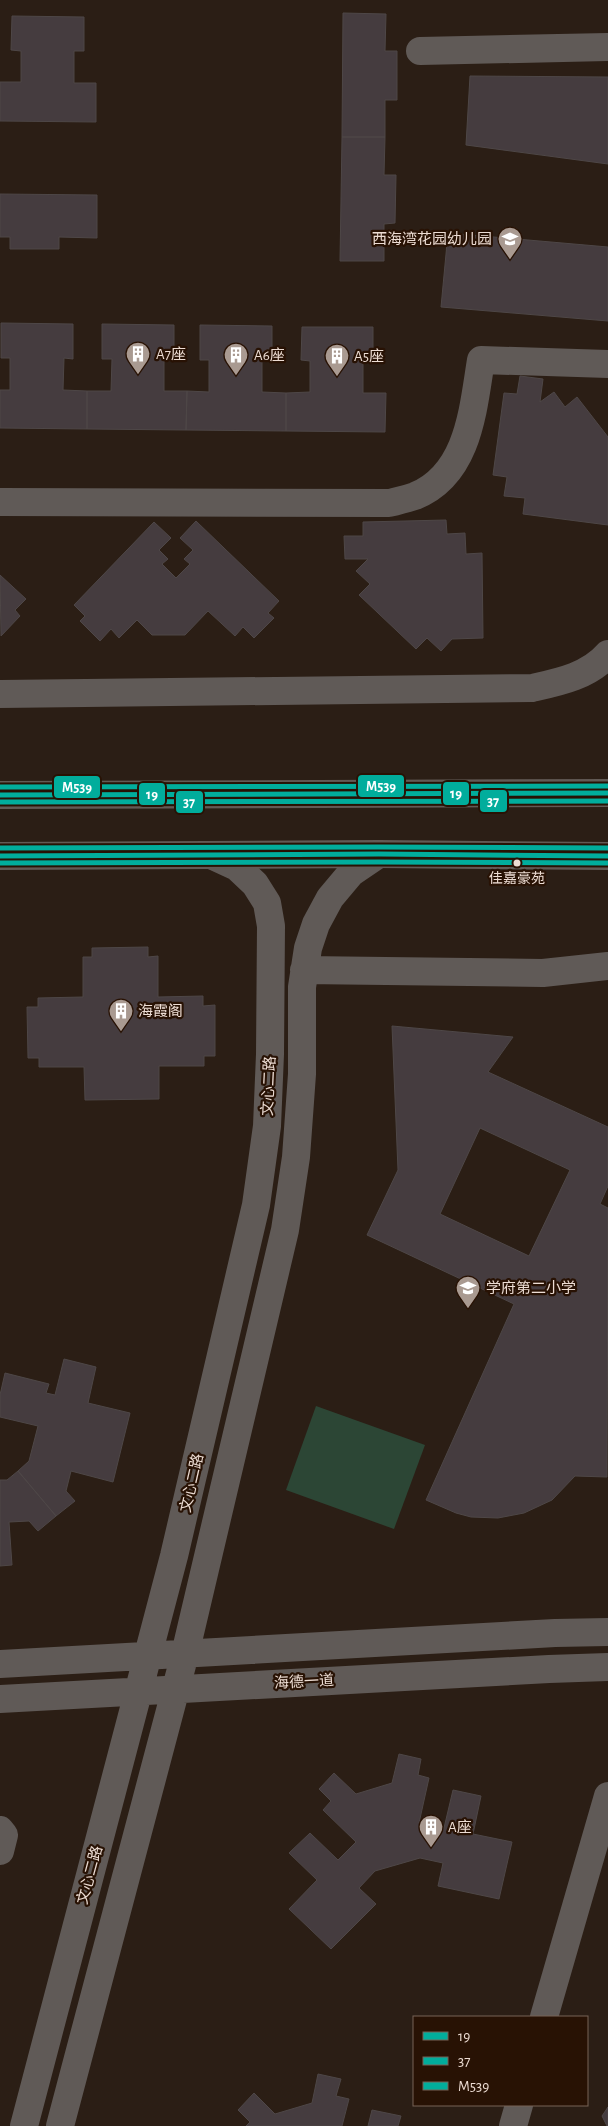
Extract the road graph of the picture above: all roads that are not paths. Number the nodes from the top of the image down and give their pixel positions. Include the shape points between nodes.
1 (608, 46) edge
2 (420, 51) dead end
3 (608, 364) edge
4 (0, 502) edge
5 (608, 654) edge
6 (0, 694) edge
7 (608, 793) edge
8 (0, 795) edge
9 (378, 854) junction
10 (211, 855) junction
11 (0, 856) edge
12 (608, 856) edge
13 (608, 966) edge
14 (304, 970) junction
15 (608, 1632) edge
16 (185, 1654) junction
17 (148, 1656) junction
18 (0, 1664) edge
19 (608, 1668) edge
20 (176, 1688) junction
21 (139, 1691) junction
22 (0, 1699) edge
23 (608, 1796) edge
24 (0, 1830) edge
25 (0, 1851) edge
26 (544, 2016) edge
27 (519, 2106) edge
28 (24, 2126) edge
29 (60, 2126) edge
30 (513, 2126) edge

1 - 2 street
3 - 4 street via 481,360 470,427 458,456 441,480 416,496 388,503
5 - 6 street via 601,662 570,680 532,688
7 - 8 main road
9 - 10 main road
9 - 12 main road
9 - 14 street, 文心二路 via 351,873 330,898 316,924
10 - 11 main road
10 - 17 street, 文心二路 via 237,867 255,884 267,902 271,926 267,1126 256,1205 183,1522
13 - 14 street via 543,972
14 - 16 street, 文心二路 via 296,1157 285,1230
15 - 16 street
16 - 17 street
16 - 20 street, 文心二路
17 - 18 street
17 - 21 street, 文心二路
19 - 20 street, 海德一道 via 549,1668
20 - 21 street, 海德一道
20 - 29 street, 文心二路
21 - 22 street, 海德一道
21 - 28 street, 文心二路
23 - 26 street
24 - 25 street via 4,1835
27 - 30 street

